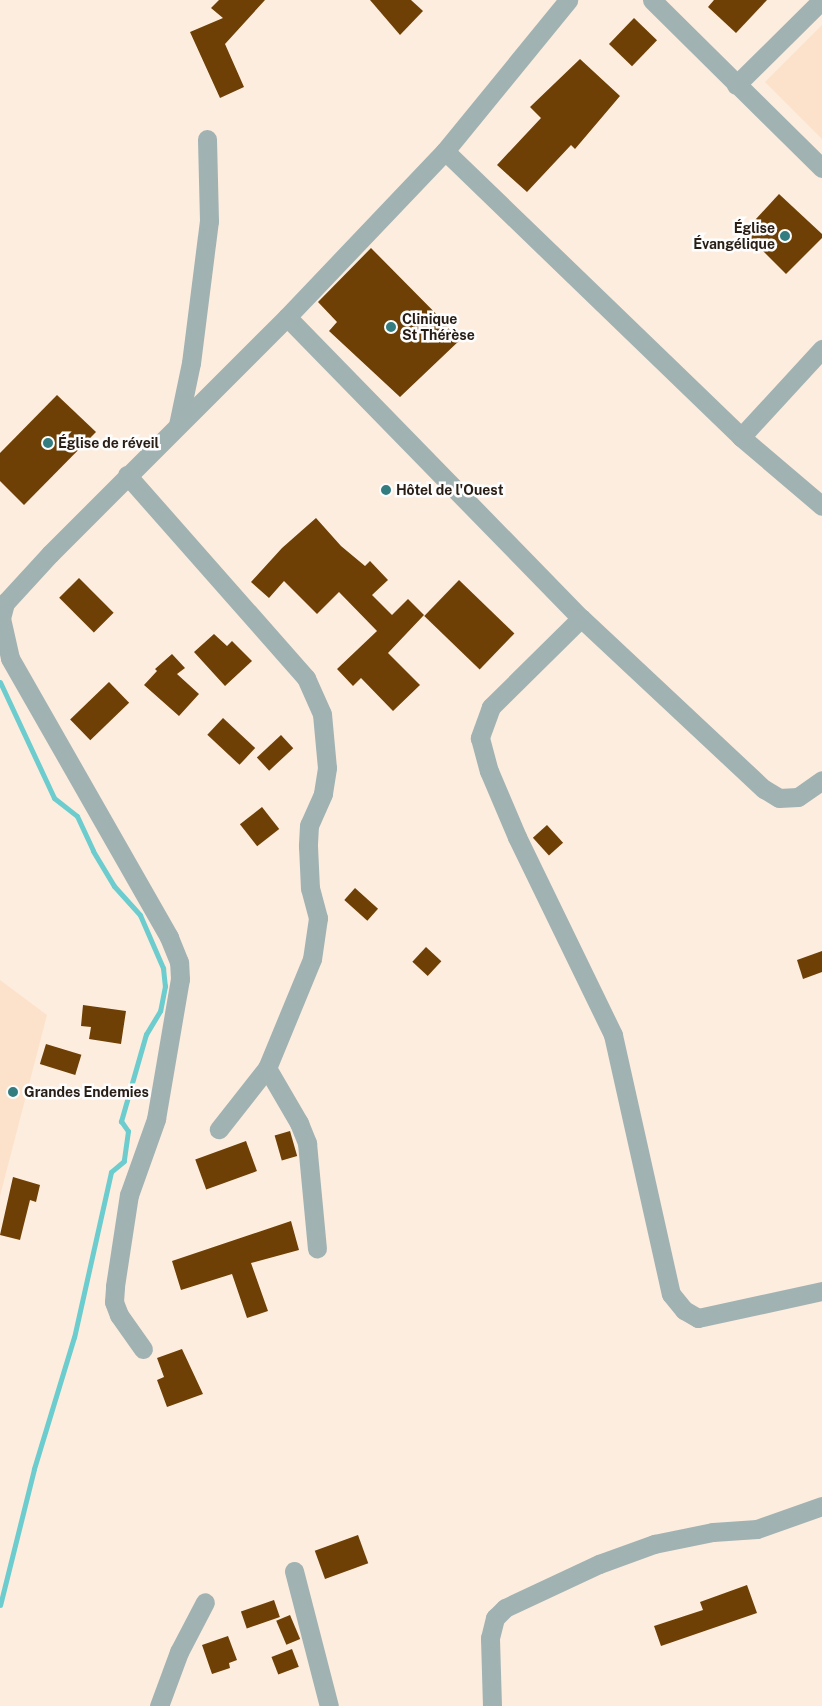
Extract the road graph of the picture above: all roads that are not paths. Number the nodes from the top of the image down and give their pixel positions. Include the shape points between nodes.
1 (568, 0) edge
2 (652, 0) edge
3 (822, 0) edge
4 (736, 85) junction
5 (207, 139) dead end
6 (445, 151) junction
7 (822, 168) edge
8 (287, 317) junction
9 (822, 349) edge
10 (178, 425) junction
11 (741, 437) junction
12 (127, 475) junction
13 (822, 506) edge
14 (581, 618) junction
15 (822, 780) edge
16 (267, 1068) junction
17 (219, 1129) dead end
18 (317, 1249) dead end
19 (822, 1291) edge
20 (143, 1349) dead end
21 (822, 1506) edge
22 (294, 1572) dead end
23 (204, 1602) dead end
24 (160, 1706) edge
25 (329, 1706) edge
26 (492, 1706) edge

1 - 6 street
2 - 4 street
3 - 4 street
4 - 7 street
5 - 10 street via 210,178 208,231
6 - 8 street
6 - 11 street
8 - 10 street
8 - 14 street
9 - 11 street
10 - 12 street
11 - 13 street
12 - 16 street via 306,678 322,714 327,768 323,794 309,825 308,846 310,888 318,918 312,959
12 - 20 street via 6,603 1,618 10,658 168,937 179,962 180,979 156,1119 129,1194 115,1286 114,1302 119,1315
14 - 15 street via 764,789 779,798 798,797
14 - 19 street via 491,707 480,738 489,771 517,837 613,1035 671,1294 684,1310 698,1318
16 - 17 street
16 - 18 street via 300,1123 307,1143
21 - 26 street via 757,1529 713,1532 654,1544 599,1564 505,1608 495,1618 490,1638
22 - 25 street
23 - 24 street via 179,1652

